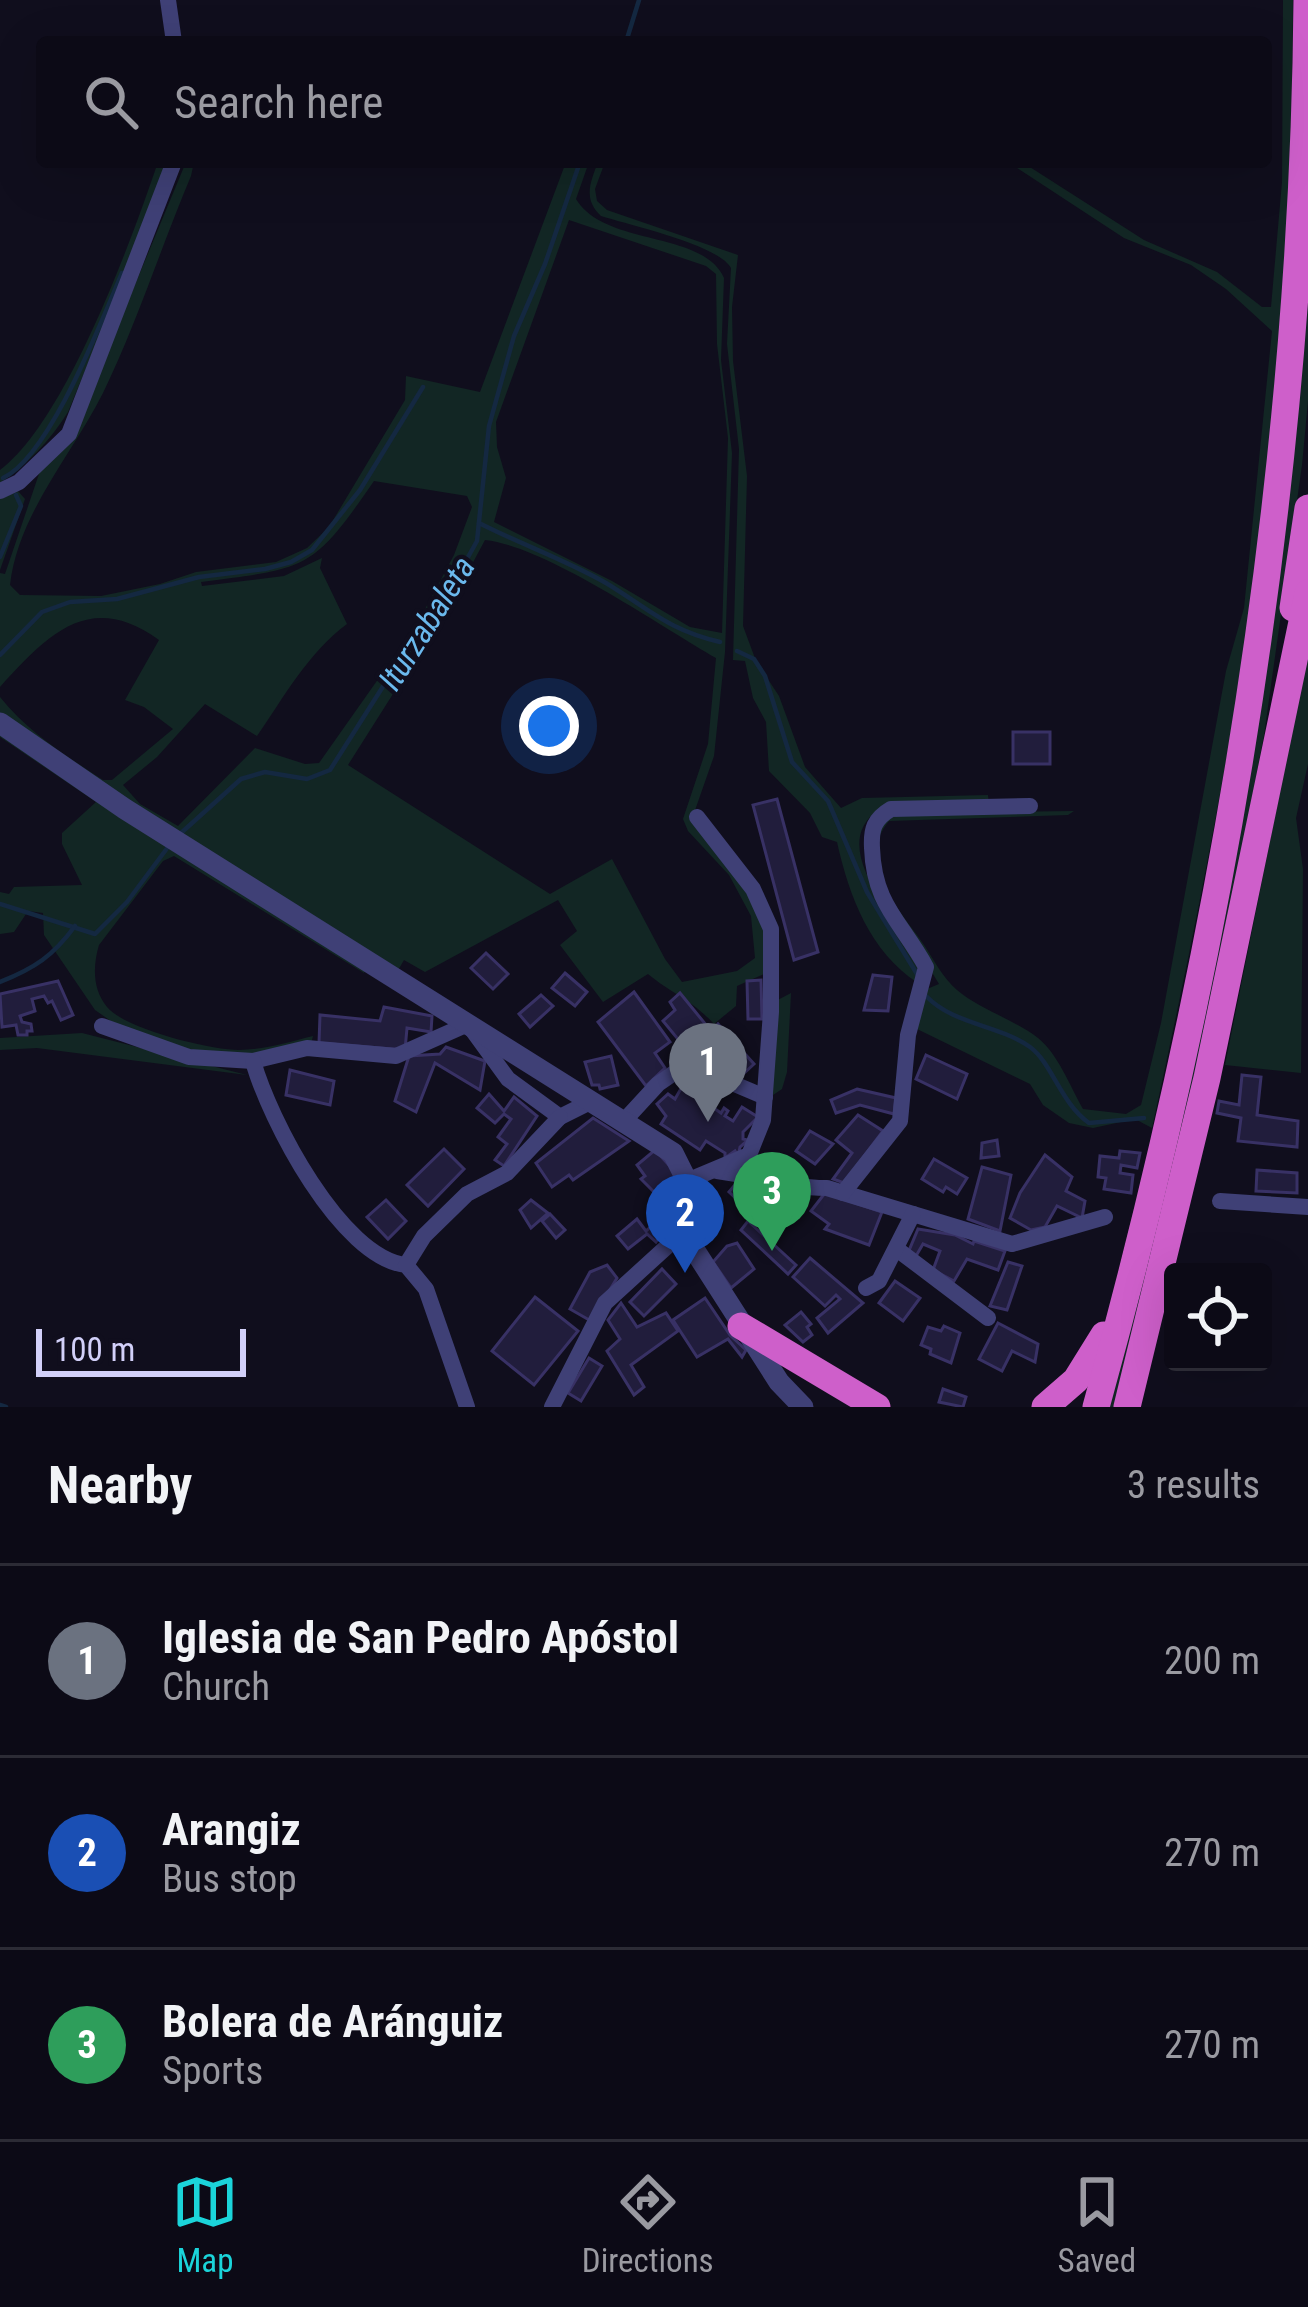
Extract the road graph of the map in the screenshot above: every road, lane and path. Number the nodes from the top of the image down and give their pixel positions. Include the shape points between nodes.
1 (168, 0) edge
2 (1307, 0) edge
3 (173, 36) edge
4 (172, 168) edge
5 (0, 491) edge
6 (1308, 508) edge
7 (1308, 593) edge
8 (0, 723) edge
9 (1266, 784) junction
10 (1030, 806) dead end
11 (697, 817) dead end
12 (468, 1024) junction
13 (102, 1026) dead end
14 (253, 1061) junction
15 (765, 1097) junction
16 (590, 1102) junction
17 (560, 1117) junction
18 (623, 1122) junction
19 (716, 1171) junction
20 (687, 1181) junction
21 (843, 1192) junction
22 (1220, 1201) dead end
23 (1308, 1207) edge
24 (913, 1214) junction
25 (1105, 1217) dead end
26 (683, 1232) junction
27 (898, 1250) junction
28 (406, 1265) junction
29 (866, 1288) dead end
30 (1126, 1288) junction
31 (988, 1318) dead end
32 (741, 1327) junction
33 (467, 1407) edge
34 (552, 1407) edge
35 (802, 1407) edge
36 (875, 1407) edge
37 (1046, 1407) edge
38 (1096, 1407) edge
39 (1127, 1407) edge

1 - 3 street
2 - 30 highway via 1299,259 1280,483 1210,917
4 - 5 street via 69,434
6 - 9 highway
7 - 9 highway
8 - 12 street
9 - 39 highway via 1198,1120
10 - 21 street via 891,809 871,830 875,886 926,967 908,1035 900,1121
11 - 15 street via 753,889 771,929
12 - 14 street via 396,1056 307,1048
12 - 16 street
12 - 17 street via 508,1079
13 - 14 street via 189,1057
14 - 28 street via 305,1174 346,1228 392,1264
15 - 18 street via 687,1064
15 - 19 street via 749,1155
16 - 17 street
16 - 18 street
17 - 28 street via 507,1173 467,1194 424,1235
18 - 20 street via 673,1153
19 - 20 street
19 - 21 street
20 - 26 street
21 - 24 street
22 - 23 street
24 - 25 street via 1012,1244
24 - 27 street
26 - 32 street
26 - 34 street via 605,1303
27 - 29 street via 880,1281
27 - 31 street
28 - 33 street via 426,1288
30 - 37 highway via 1092,1358
30 - 38 highway
32 - 35 street
32 - 36 highway

